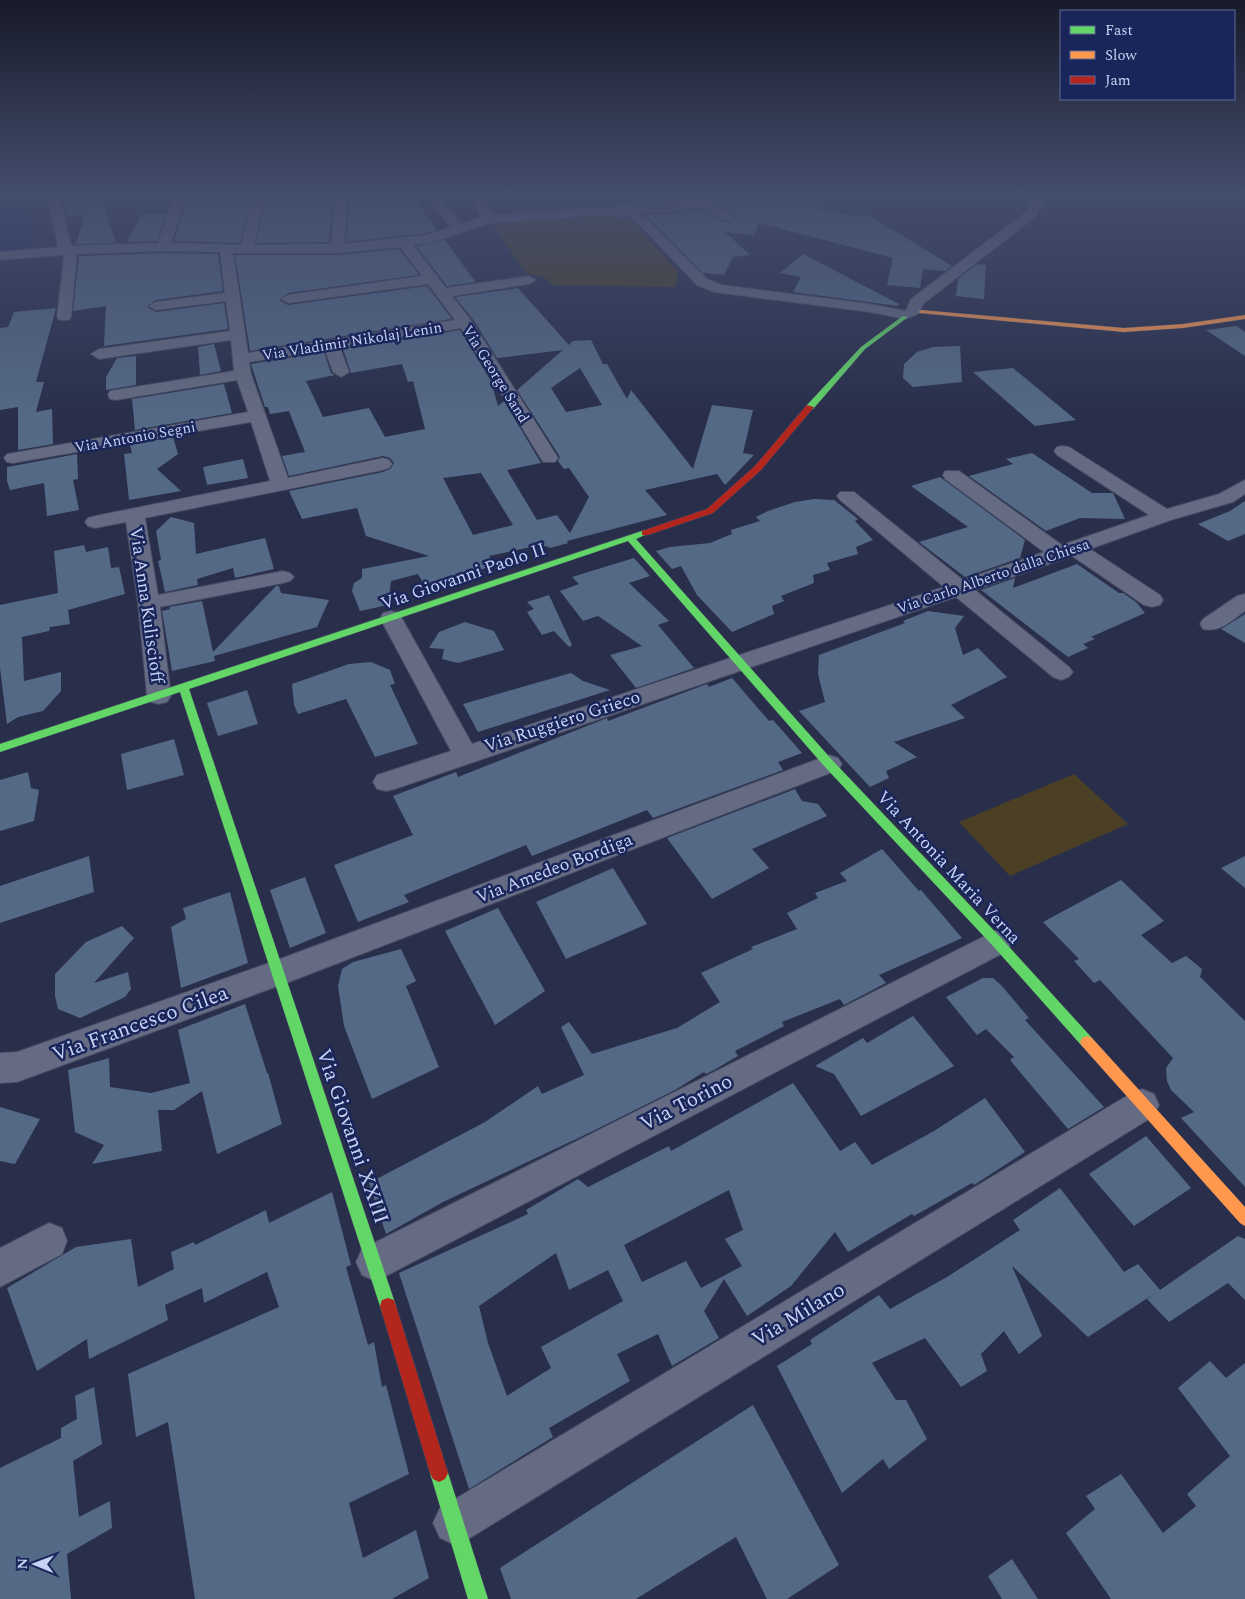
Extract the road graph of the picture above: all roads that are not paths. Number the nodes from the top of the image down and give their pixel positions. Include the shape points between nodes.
1 (67, 267) edge
2 (228, 267) edge
3 (422, 267) edge
4 (686, 267) edge
5 (962, 267) edge
6 (432, 279) junction
7 (529, 280) dead end
8 (442, 293) junction
9 (232, 296) junction
10 (288, 299) dead end
11 (156, 306) dead end
12 (915, 316) junction
13 (64, 317) dead end
14 (1245, 317) edge
15 (465, 323) junction
16 (237, 335) junction
17 (873, 337) junction
18 (331, 344) junction
19 (99, 354) dead end
20 (242, 366) junction
21 (341, 372) dead end
22 (116, 395) dead end
23 (257, 416) junction
24 (1063, 451) dead end
25 (13, 458) dead end
26 (548, 458) dead end
27 (382, 464) dead end
28 (952, 475) dead end
29 (281, 485) junction
30 (1245, 486) edge
31 (847, 496) dead end
32 (134, 514) junction
33 (1164, 516) junction
34 (95, 522) dead end
35 (630, 538) junction
36 (1066, 551) junction
37 (283, 577) dead end
38 (959, 589) junction
39 (1152, 600) dead end
40 (1245, 601) edge
41 (150, 602) junction
42 (391, 618) junction
43 (1211, 624) dead end
44 (739, 662) junction
45 (1061, 672) dead end
46 (184, 688) junction
47 (159, 696) junction
48 (0, 748) edge
49 (465, 754) junction
50 (829, 764) junction
51 (386, 782) dead end
52 (997, 942) junction
53 (278, 973) junction
54 (0, 1068) edge
55 (1142, 1106) junction
56 (1245, 1218) edge
57 (49, 1241) dead end
58 (375, 1262) junction
59 (0, 1268) edge
60 (455, 1523) junction
61 (478, 1599) edge

1 - 13 street
2 - 9 street
3 - 6 street, Via George Sand
4 - 12 street via 697,278 719,289
5 - 12 street via 916,302
6 - 8 street, Via George Sand
6 - 10 street
7 - 8 street
8 - 15 street, Via George Sand
9 - 11 street
9 - 16 street
12 - 14 street, Via Giovanni Paolo II via 982,316 1124,330
12 - 17 street, Via Giovanni Paolo II
12 - 17 street, Via Giovanni Paolo II via 882,329
15 - 18 street, Via Vladimir Nikolaj Lenin
15 - 26 street, Via George Sand
16 - 19 street
16 - 20 street
17 - 35 street, Via Giovanni Paolo II via 734,493 710,511
18 - 20 street, Via Vladimir Nikolaj Lenin
18 - 21 street
20 - 22 street, Via Vladimir Nikolaj Lenin
20 - 23 street
23 - 25 street, Via Antonio Segni
23 - 29 street
24 - 33 street
27 - 29 street, Via Anna Kuliscioff
28 - 36 street
29 - 32 street, Via Anna Kuliscioff
30 - 33 street, Via Carlo Alberto dalla Chiesa via 1226,498
31 - 38 street
32 - 34 street, Via Anna Kuliscioff
32 - 41 street, Via Anna Kuliscioff
33 - 36 street, Via Carlo Alberto dalla Chiesa
35 - 42 street, Via Giovanni Paolo II
35 - 44 street, Via Antonia Maria Verna
36 - 38 street, Via Carlo Alberto dalla Chiesa
36 - 39 street
37 - 41 street
38 - 44 street, Via Carlo Alberto dalla Chiesa
38 - 45 street
40 - 43 street
41 - 47 street, Via Anna Kuliscioff
42 - 46 street, Via Giovanni Paolo II
42 - 49 street
44 - 49 street, Via Ruggiero Grieco
44 - 50 street, Via Antonia Maria Verna
46 - 47 street, Via Giovanni Paolo II
46 - 53 street, Via Giovanni XXIII
47 - 48 street, Via Giovanni Paolo II
49 - 51 street, Via Ruggiero Grieco
50 - 52 street, Via Antonia Maria Verna
50 - 53 street, Via Amedeo Bordiga
52 - 55 street, Via Antonia Maria Verna
52 - 58 street, Via Torino
53 - 54 street, Via Francesco Cilea via 17,1067
53 - 58 street, Via Giovanni XXIII
55 - 56 street, Via Antonia Maria Verna
55 - 60 street, Via Milano
57 - 59 street
58 - 60 street, Via Giovanni XXIII
60 - 61 street, Via Giovanni XXIII

